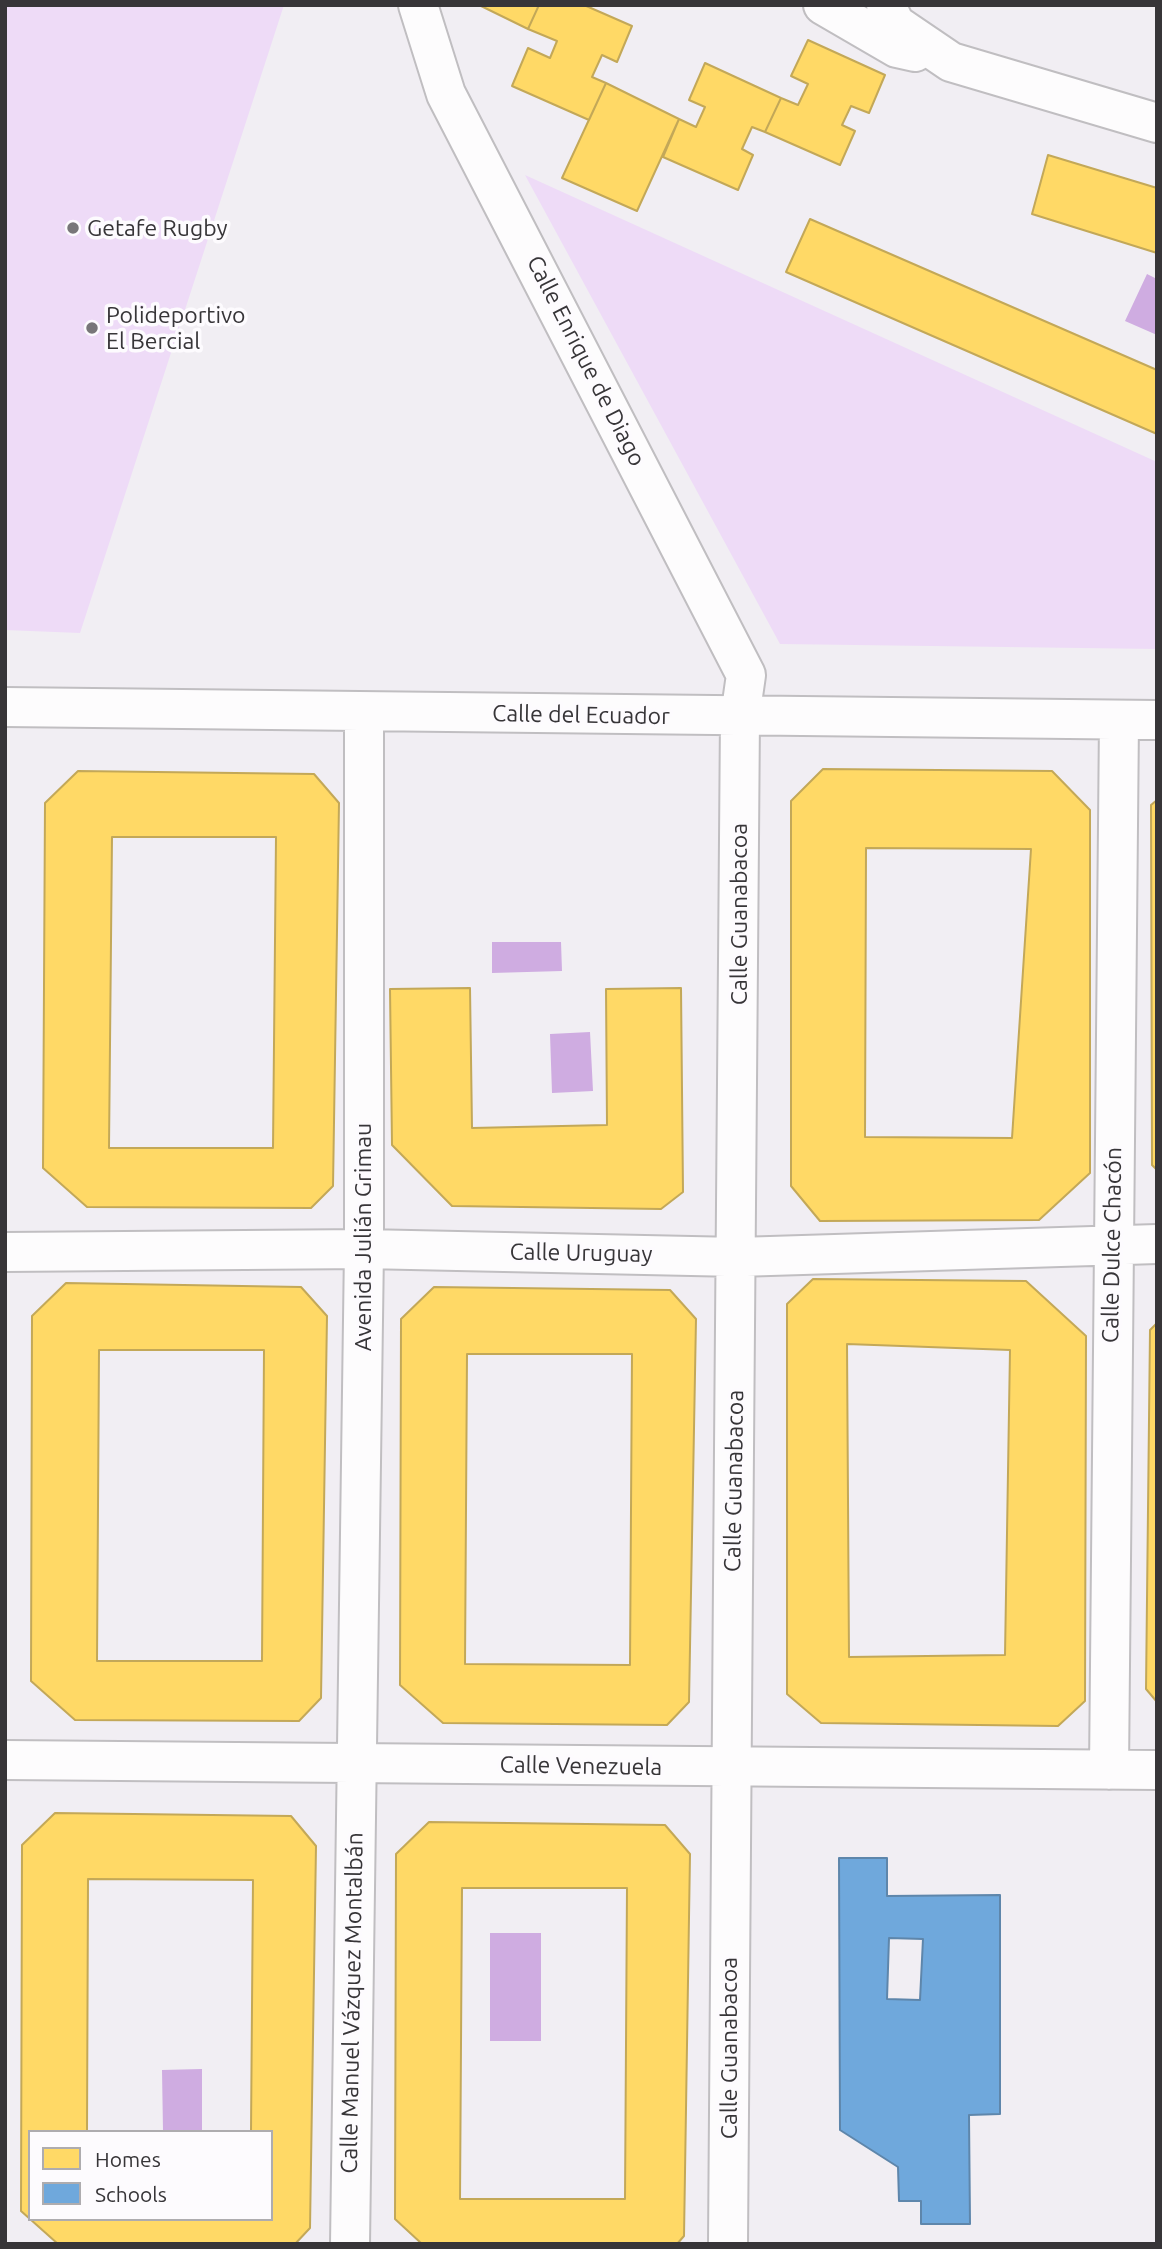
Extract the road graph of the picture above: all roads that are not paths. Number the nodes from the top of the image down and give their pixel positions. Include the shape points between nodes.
1 (418, 5) edge
2 (823, 5) edge
3 (886, 5) edge
4 (951, 62) junction
5 (1157, 123) edge
6 (5, 706) edge
7 (364, 712) junction
8 (740, 717) junction
9 (1119, 720) junction
10 (1157, 720) edge
11 (1112, 1244) junction
12 (1157, 1244) edge
13 (364, 1249) junction
14 (5, 1252) edge
15 (738, 1257) junction
16 (5, 1760) edge
17 (354, 1763) junction
18 (729, 1768) junction
19 (1109, 1770) junction
20 (1157, 1770) edge
21 (350, 2244) edge
22 (728, 2244) edge

1 - 8 street, Calle Enrique de Diago via 446,94 746,675
2 - 4 street via 897,48
3 - 4 street via 895,24
4 - 5 street
6 - 7 street, Calle del Ecuador
7 - 8 street, Calle del Ecuador
7 - 13 street, Avenida Julián Grimau
8 - 9 street, Calle del Ecuador
8 - 15 street, Calle Guanabacoa
9 - 10 street, Calle del Ecuador
9 - 11 street, Calle Dulce Chacón
11 - 12 street, Calle Uruguay
11 - 15 street, Calle Uruguay
11 - 19 street, Calle Dulce Chacón
13 - 14 street, Calle Uruguay
13 - 15 street, Calle Uruguay
13 - 17 street, Avenida Julián Grimau
15 - 18 street, Calle Guanabacoa
16 - 17 street, Calle Venezuela
17 - 18 street, Calle Venezuela
17 - 21 street, Calle Manuel Vázquez Montalbán
18 - 19 street, Calle Venezuela
18 - 22 street, Calle Guanabacoa
19 - 20 street, Calle Venezuela

